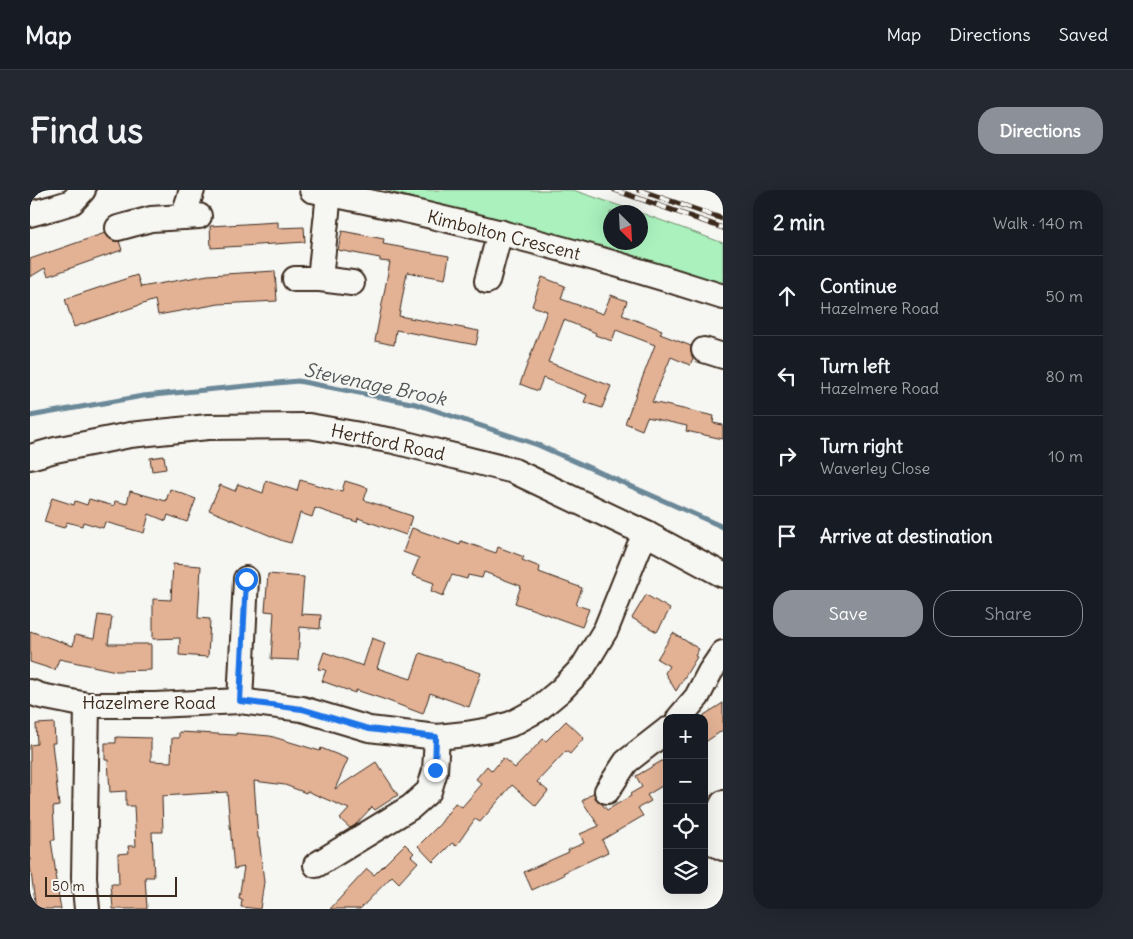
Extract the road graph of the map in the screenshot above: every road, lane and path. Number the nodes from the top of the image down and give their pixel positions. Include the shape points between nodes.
1 (83, 190) edge
2 (192, 190) edge
3 (321, 192) edge
4 (30, 214) edge
5 (118, 228) dead end
6 (500, 232) junction
7 (295, 279) dead end
8 (320, 279) junction
9 (488, 281) dead end
10 (352, 283) dead end
11 (723, 297) edge
12 (30, 457) edge
13 (647, 534) junction
14 (723, 575) edge
15 (246, 579) dead end
16 (723, 653) edge
17 (30, 692) edge
18 (240, 701) junction
19 (87, 706) junction
20 (682, 714) edge
21 (663, 733) edge
22 (436, 737) junction
23 (607, 791) dead end
24 (723, 804) edge
25 (723, 848) edge
26 (316, 865) dead end
27 (87, 909) edge

1 - 4 street via 72,202
2 - 5 street via 191,216 151,219
3 - 6 street, Kimbolton Crescent
3 - 8 street
6 - 9 street
6 - 11 street, Kimbolton Crescent
7 - 8 street
8 - 10 street
12 - 13 street, Hertford Road via 130,435 208,427 309,426 394,441 514,471
13 - 14 street, Hertford Road
13 - 22 street, Hazelmere Road via 606,629 583,667 561,690 537,710 511,724
15 - 18 street, Hazelmere Road via 236,602
16 - 20 street via 697,697
17 - 19 street, Hazelmere Road
18 - 19 street, Hazelmere Road
18 - 22 street, Hazelmere Road via 302,709 369,729
19 - 27 street via 84,878
21 - 23 street via 626,762
22 - 26 street via 435,770 429,792 411,807 332,844
24 - 25 street via 710,837

